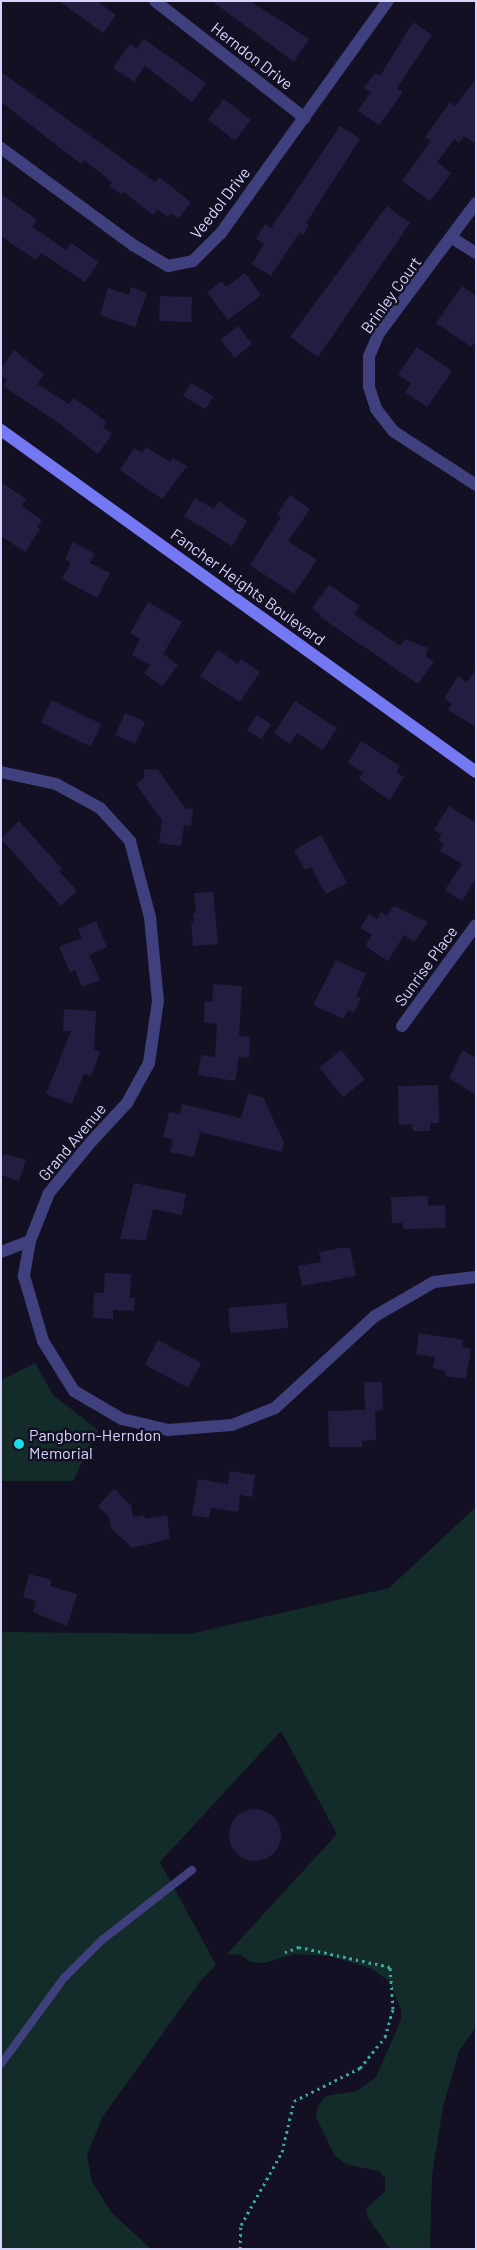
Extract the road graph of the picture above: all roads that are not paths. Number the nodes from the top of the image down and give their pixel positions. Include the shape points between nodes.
1 (155, 1) edge
2 (388, 1) edge
3 (305, 118) junction
4 (1, 148) edge
5 (476, 204) edge
6 (452, 238) junction
7 (476, 253) edge
8 (1, 430) edge
9 (476, 485) edge
10 (1, 772) edge
11 (476, 772) edge
12 (476, 925) edge
13 (402, 1026) dead end
14 (30, 1241) junction
15 (1, 1252) edge
16 (476, 1277) edge
17 (192, 1870) dead end
18 (1, 2064) edge

1 - 3 street, Herndon Drive
2 - 3 street, Veedol Drive
3 - 4 street, Veedol Drive via 221,233 194,261 168,266 133,245
5 - 6 street, Brinley Court
6 - 7 street
6 - 9 street, Brinley Court via 380,333 369,357 369,387 376,409 393,431
8 - 11 street, Fancher Heights Boulevard
10 - 14 street, Grand Avenue via 56,784 100,808 130,841 150,917 158,1002 149,1063 127,1103 49,1193
12 - 13 street, Sunrise Place
14 - 15 street
14 - 16 street, Grand Avenue via 24,1276 40,1331 74,1392 122,1419 168,1430 232,1425 275,1408 375,1316 434,1282
17 - 18 lane via 102,1940 64,1978

